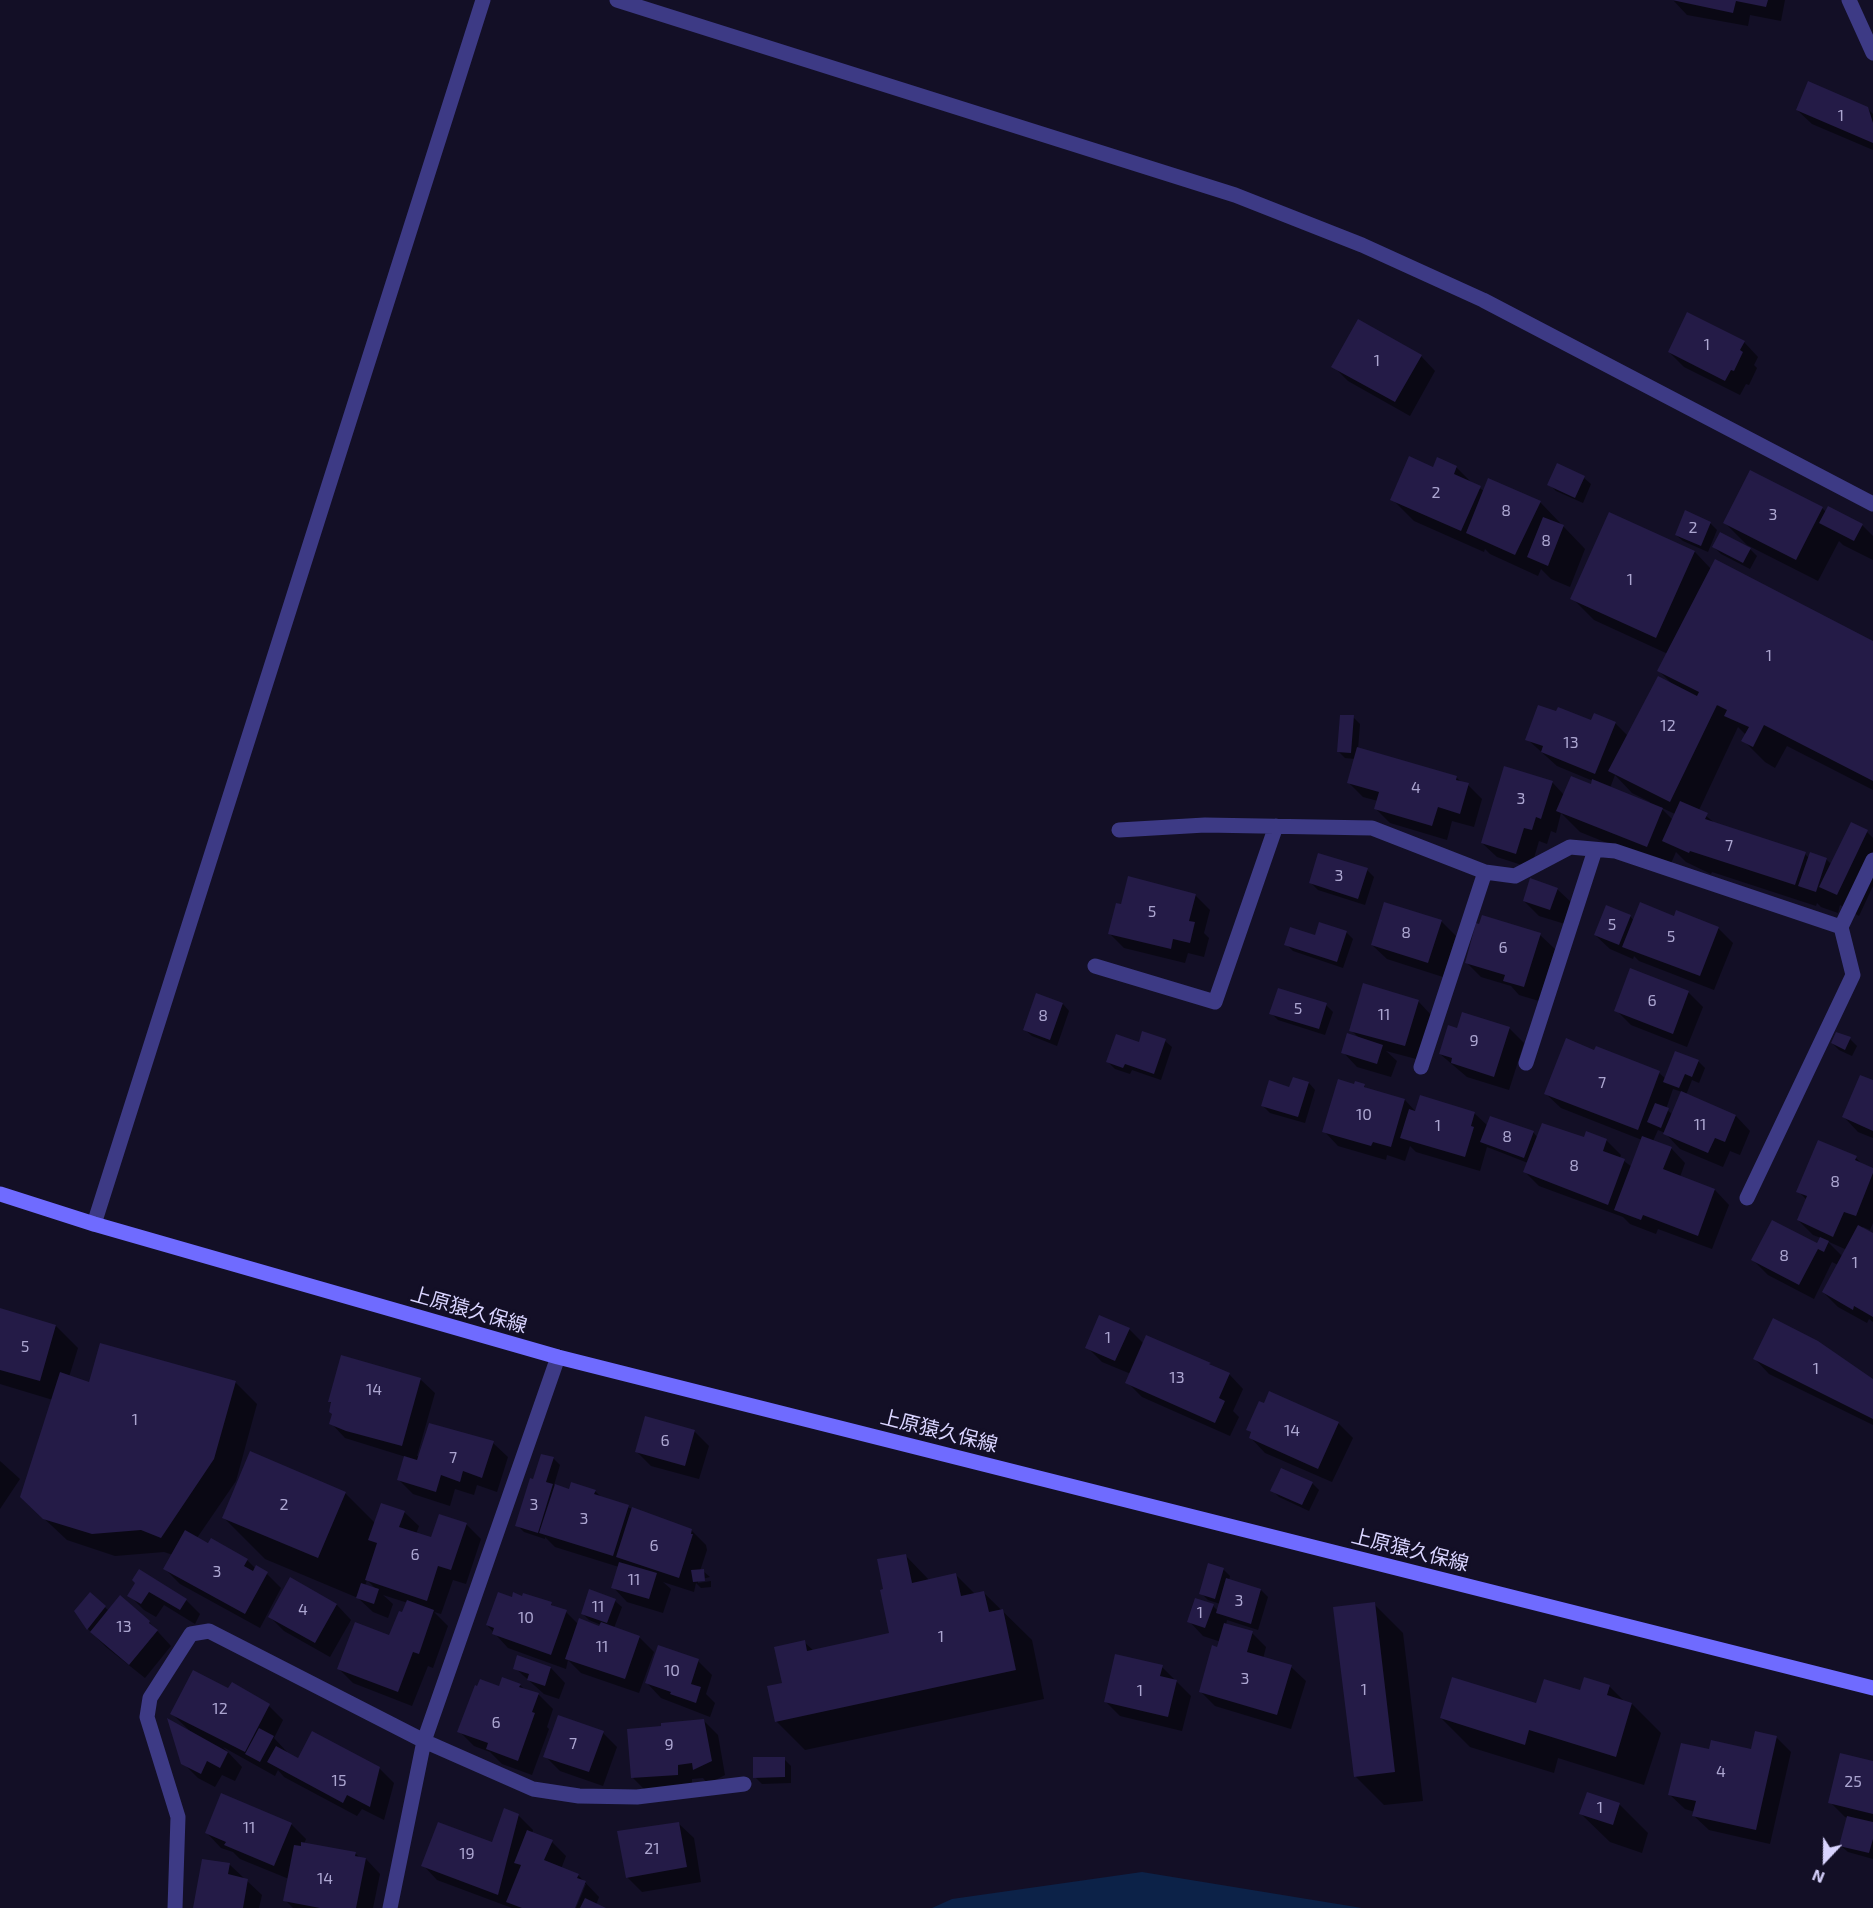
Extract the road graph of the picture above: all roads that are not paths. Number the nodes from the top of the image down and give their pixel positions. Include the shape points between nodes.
1 (483, 0) edge
2 (617, 0) edge
3 (1849, 0) edge
4 (1873, 53) edge
5 (1873, 504) edge
6 (1276, 826) junction
7 (1119, 830) dead end
8 (1595, 850) junction
9 (1873, 860) edge
10 (1485, 872) junction
11 (1841, 927) junction
12 (1095, 966) dead end
13 (1526, 1063) dead end
14 (1421, 1067) dead end
15 (0, 1194) edge
16 (1747, 1197) dead end
17 (94, 1224) junction
18 (558, 1357) junction
19 (1873, 1688) edge
20 (424, 1741) junction
21 (744, 1784) dead end
22 (175, 1908) edge
23 (390, 1908) edge

1 - 17 street
2 - 5 street via 1235,195 1362,245 1483,300
3 - 4 street
6 - 7 street
6 - 10 street via 1372,828
6 - 12 street via 1215,1002
8 - 10 street via 1570,847 1515,876
8 - 11 street via 1615,851
8 - 13 street
9 - 11 street
10 - 14 street
11 - 16 street via 1854,975
15 - 17 main road, 上原猿久保線
17 - 18 main road, 上原猿久保線
18 - 19 main road, 上原猿久保線
18 - 20 street
20 - 21 street via 533,1789 579,1796 637,1797
20 - 22 street via 209,1631 191,1634 150,1698 147,1717 178,1817
20 - 23 street

